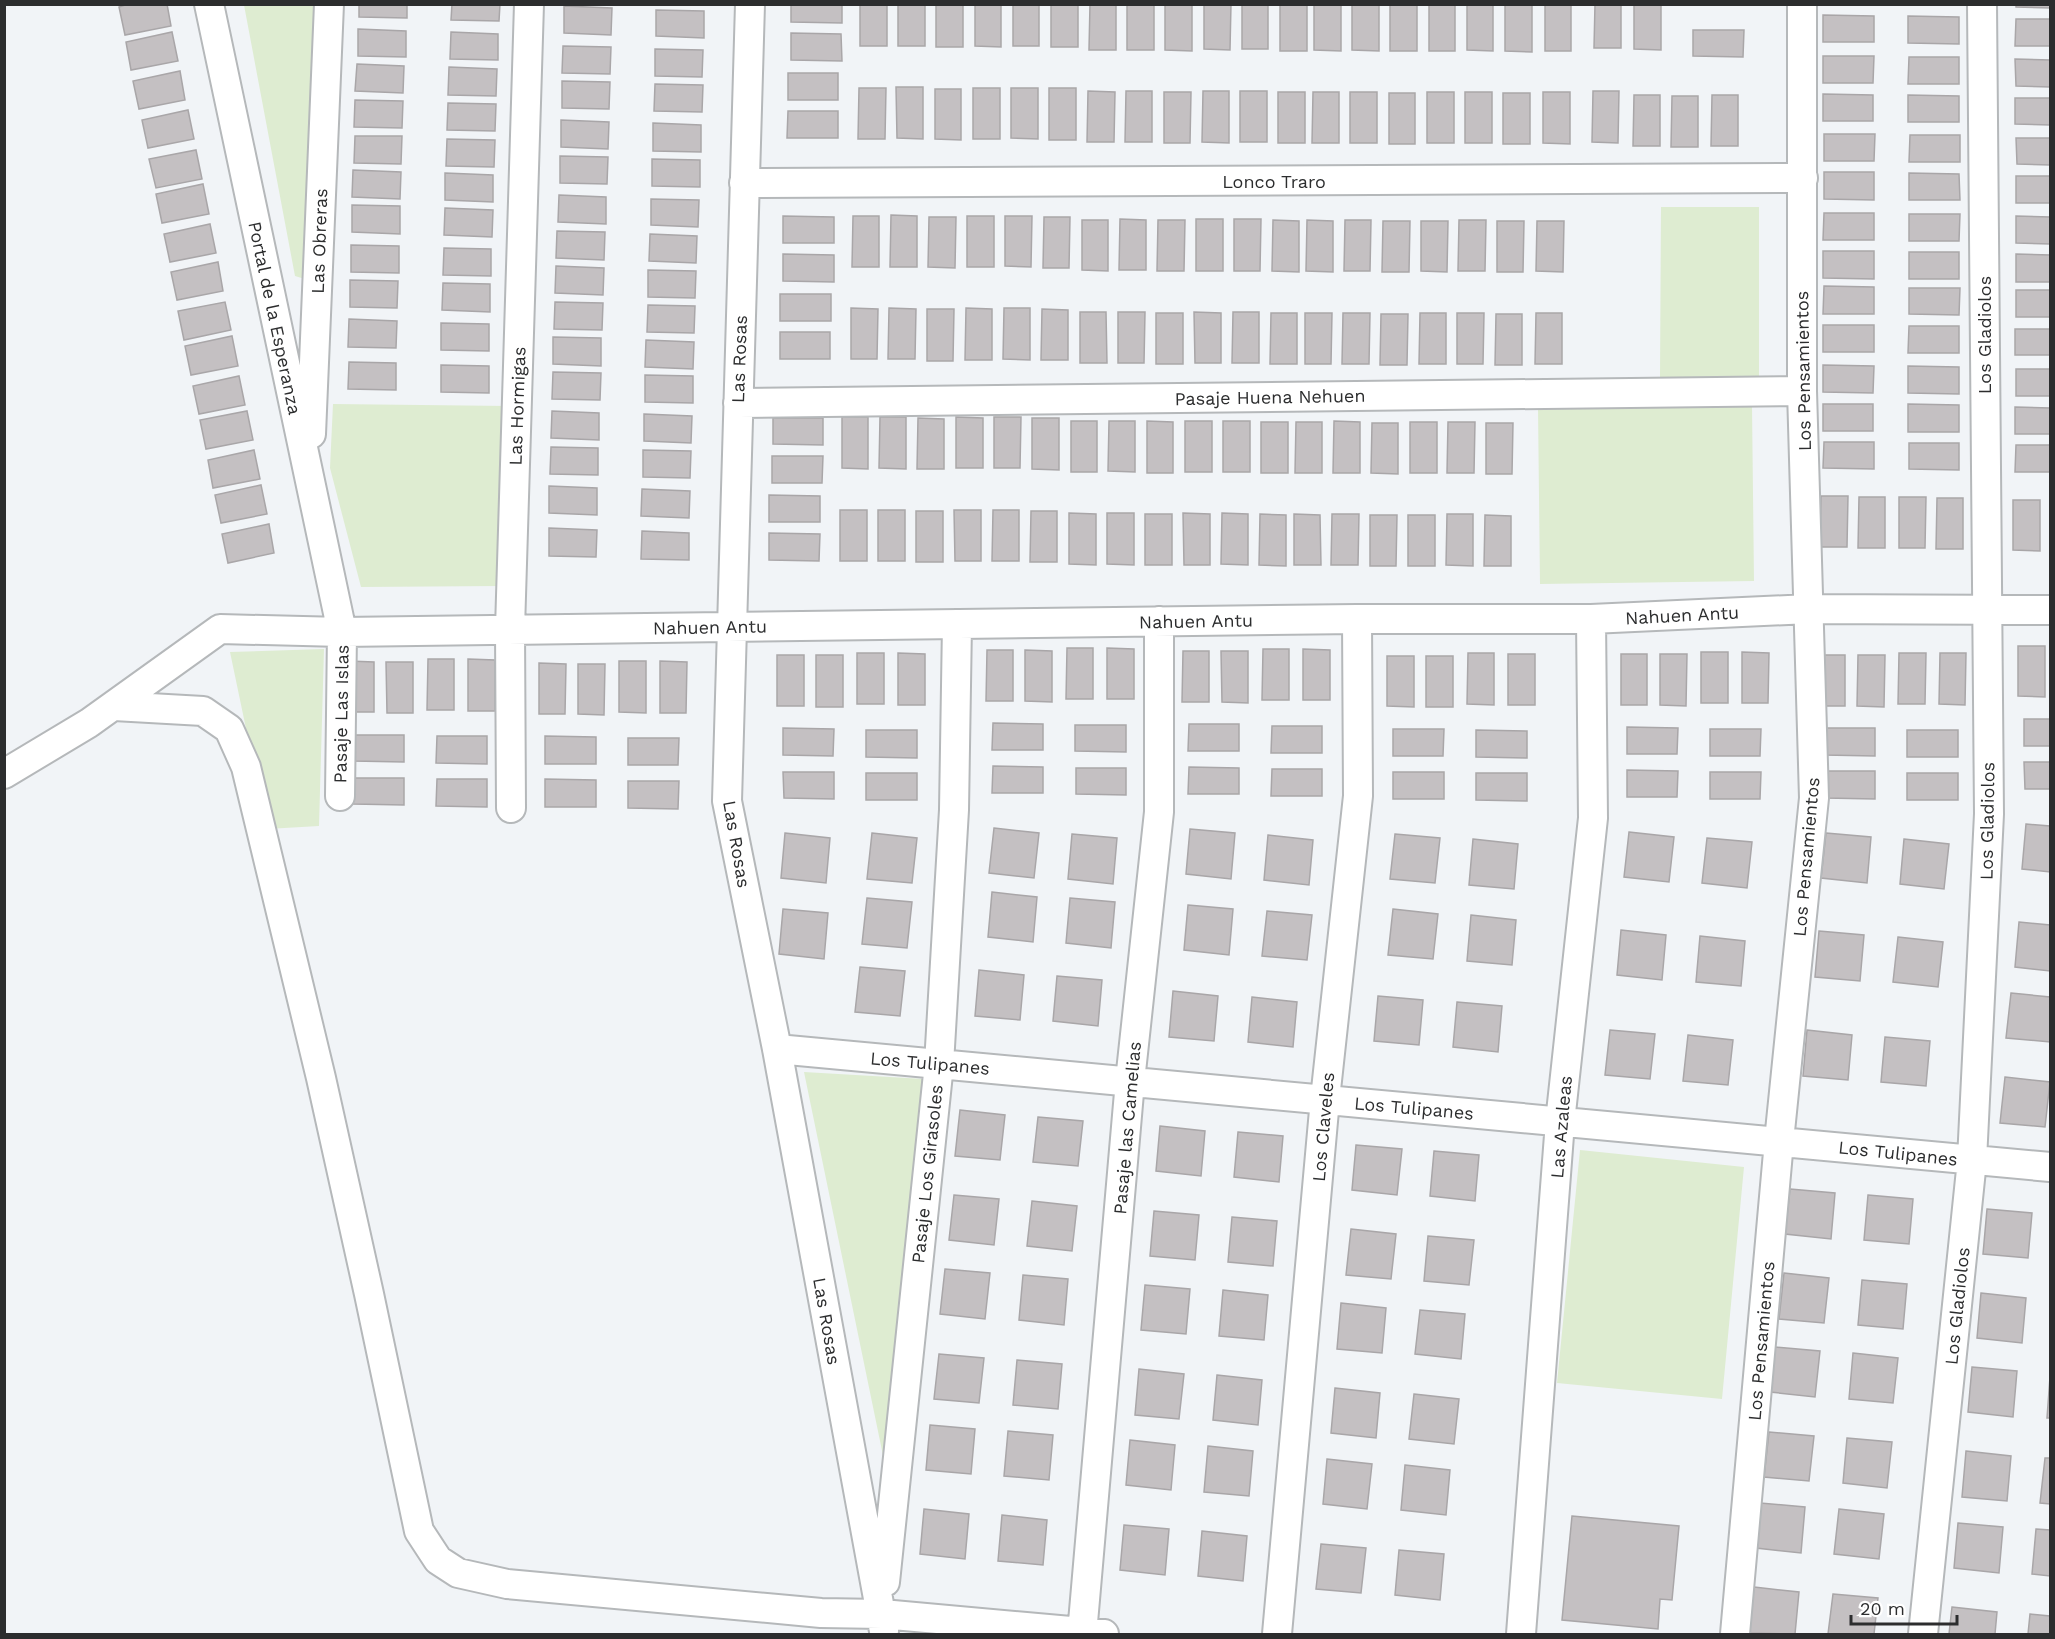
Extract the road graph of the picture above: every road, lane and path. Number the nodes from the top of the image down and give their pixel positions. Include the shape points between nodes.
1 (209, 4) edge
2 (329, 4) edge
3 (529, 4) edge
4 (750, 4) edge
5 (1802, 4) edge
6 (1982, 4) edge
7 (1803, 178) junction
8 (744, 183) junction
9 (1802, 391) junction
10 (738, 403) junction
11 (309, 477) junction
12 (1809, 609) junction
13 (1986, 610) junction
14 (2050, 610) edge
15 (1357, 619) junction
16 (1591, 619) junction
17 (1159, 621) junction
18 (957, 624) junction
19 (731, 626) junction
20 (510, 629) junction
21 (342, 632) junction
22 (114, 706) junction
23 (4, 774) edge
24 (340, 796) dead end
25 (511, 808) dead end
26 (777, 1049) junction
27 (939, 1064) junction
28 (1130, 1082) junction
29 (1325, 1099) junction
30 (1560, 1122) junction
31 (1779, 1141) junction
32 (1972, 1160) junction
33 (2050, 1167) edge
34 (883, 1624) edge
35 (1089, 1634) edge
36 (1277, 1635) edge
37 (1521, 1635) edge
38 (1736, 1635) edge
39 (1923, 1635) edge

1 - 11 street, Portal de la Esperanza
2 - 11 street, Las Obreras
3 - 20 street, Las Hormigas
4 - 8 street, Las Rosas
5 - 7 street, Los Pensamientos
6 - 13 street, Los Gladiolos
7 - 8 street, Lonco Traro
7 - 9 street, Los Pensamientos
8 - 10 street, Las Rosas
9 - 10 street, Pasaje Huena Nehuen
9 - 12 street, Los Pensamientos
10 - 19 street, Las Rosas
11 - 21 street, Portal de la Esperanza
12 - 13 street, Nahuen Antu
12 - 16 street, Nahuen Antu
12 - 31 street, Los Pensamientos via 1814,798
13 - 14 street, Nahuen Antu
13 - 32 street, Los Gladiolos via 1989,813
15 - 16 street, Nahuen Antu
15 - 17 street, Nahuen Antu
15 - 29 street, Los Claveles via 1358,796
16 - 30 street, Las Azaleas via 1593,818
17 - 18 street, Nahuen Antu
17 - 28 street, Pasaje las Camelias via 1159,812
18 - 19 street, Nahuen Antu
18 - 27 street, Pasaje Los Girasoles via 954,810
19 - 20 street, Nahuen Antu
19 - 26 street, Las Rosas via 727,801
20 - 21 street, Nahuen Antu
20 - 25 street, Las Hormigas
21 - 22 street, Nahuen Antu via 220,629
21 - 24 street, Pasaje Las Islas
22 - 23 street, Nahuen Antu
22 - 34 street via 203,711 229,729 246,767 334,1135 418,1531 438,1560 458,1573 507,1584 821,1613
26 - 27 street, Los Tulipanes
26 - 34 street, Las Rosas
27 - 28 street, Los Tulipanes
27 - 34 street, Pasaje Los Girasoles
28 - 29 street, Los Tulipanes
28 - 35 street, Pasaje las Camelias
29 - 30 street, Los Tulipanes
29 - 36 street, Los Claveles
30 - 31 street, Los Tulipanes
30 - 37 street, Las Azaleas
31 - 32 street, Los Tulipanes
31 - 38 street, Los Pensamientos
32 - 33 street, Los Tulipanes
32 - 39 street, Los Gladiolos
34 - 35 street

